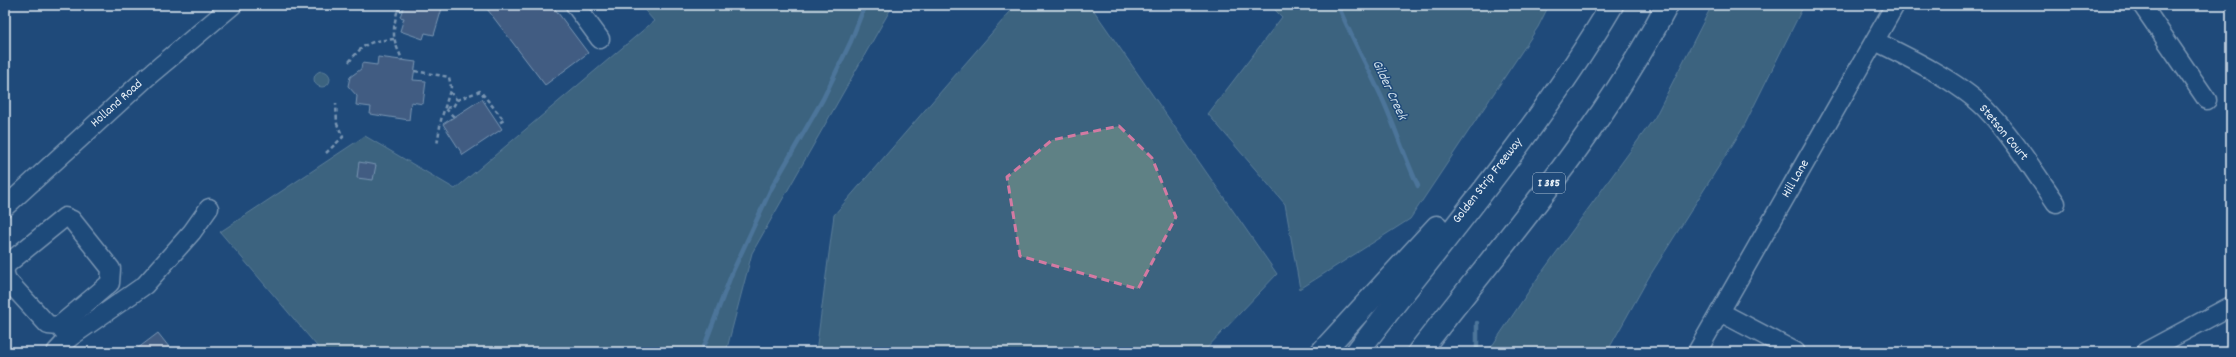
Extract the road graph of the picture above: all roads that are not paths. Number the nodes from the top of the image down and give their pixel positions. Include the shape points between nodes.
1 (233, 5) edge
2 (574, 5) edge
3 (1612, 5) edge
4 (1667, 5) edge
5 (1895, 5) edge
6 (2142, 5) edge
7 (600, 39) dead end
8 (1875, 41) junction
9 (2207, 100) dead end
10 (1518, 143) junction
11 (2056, 203) dead end
12 (5, 207) edge
13 (209, 208) dead end
14 (5, 270) edge
15 (5, 274) edge
16 (2231, 306) edge
17 (1720, 312) junction
18 (64, 332) junction
19 (56, 352) edge
20 (1322, 352) edge
21 (1357, 352) edge
22 (1419, 352) edge
23 (1697, 352) edge
24 (1796, 352) edge
25 (2145, 352) edge

1 - 12 street, Holland Road via 146,78
2 - 7 street
3 - 10 highway, Golden Strip Freeway via 1591,40
4 - 22 highway, I 385 via 1626,76 1586,135
5 - 8 street, Hill Lane
6 - 9 street
8 - 11 street, Stetson Court via 1922,64 1984,108
8 - 17 street, Hill Lane
10 - 20 highway via 1392,274
10 - 21 highway, Golden Strip Freeway
13 - 18 street via 192,232 145,285
14 - 18 street via 6,266 57,221 65,216 72,220 111,269 111,276 110,284
15 - 18 street via 7,280 48,325
16 - 25 street
17 - 23 street, Hill Lane
17 - 24 street
18 - 19 street

